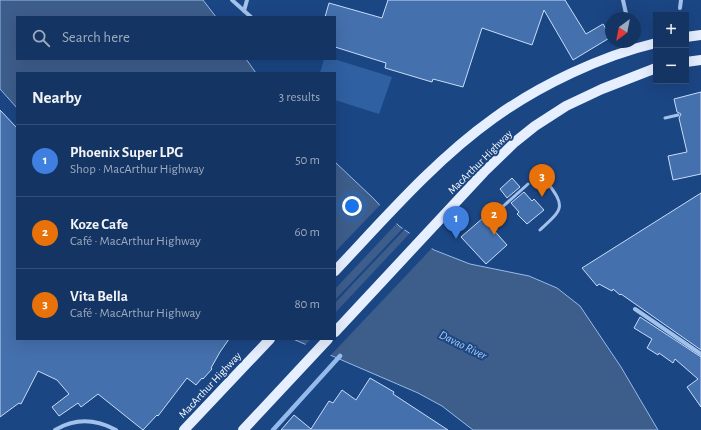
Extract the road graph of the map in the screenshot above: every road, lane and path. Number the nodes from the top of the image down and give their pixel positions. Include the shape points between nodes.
1 (232, 0) edge
2 (247, 0) edge
3 (623, 0) edge
4 (681, 0) edge
5 (680, 8) dead end
6 (244, 11) junction
7 (626, 12) edge
8 (250, 16) edge
9 (701, 35) edge
10 (689, 37) edge
11 (653, 44) edge
12 (701, 60) edge
13 (689, 62) edge
14 (653, 69) edge
15 (678, 115) dead end
16 (665, 118) dead end
17 (547, 182) dead end
18 (528, 184) dead end
19 (499, 210) dead end
20 (540, 230) dead end
21 (336, 270) edge
22 (635, 309) dead end
23 (336, 331) edge
24 (269, 340) edge
25 (327, 340) edge
26 (701, 354) edge
27 (55, 430) edge
28 (116, 430) edge
29 (184, 430) edge
30 (243, 430) edge

1 - 6 street
2 - 6 street
3 - 7 street
4 - 5 street
6 - 8 street
9 - 10 main road
11 - 21 main road, MacArthur Highway via 591,65 517,102 494,118 392,210
12 - 13 main road
14 - 23 main road, MacArthur Highway via 566,106 536,126 499,157
15 - 16 lane
17 - 20 lane via 558,196 560,205 556,214
18 - 19 lane
22 - 26 street
24 - 29 main road, MacArthur Highway
25 - 30 main road
27 - 28 street via 79,421 100,423

